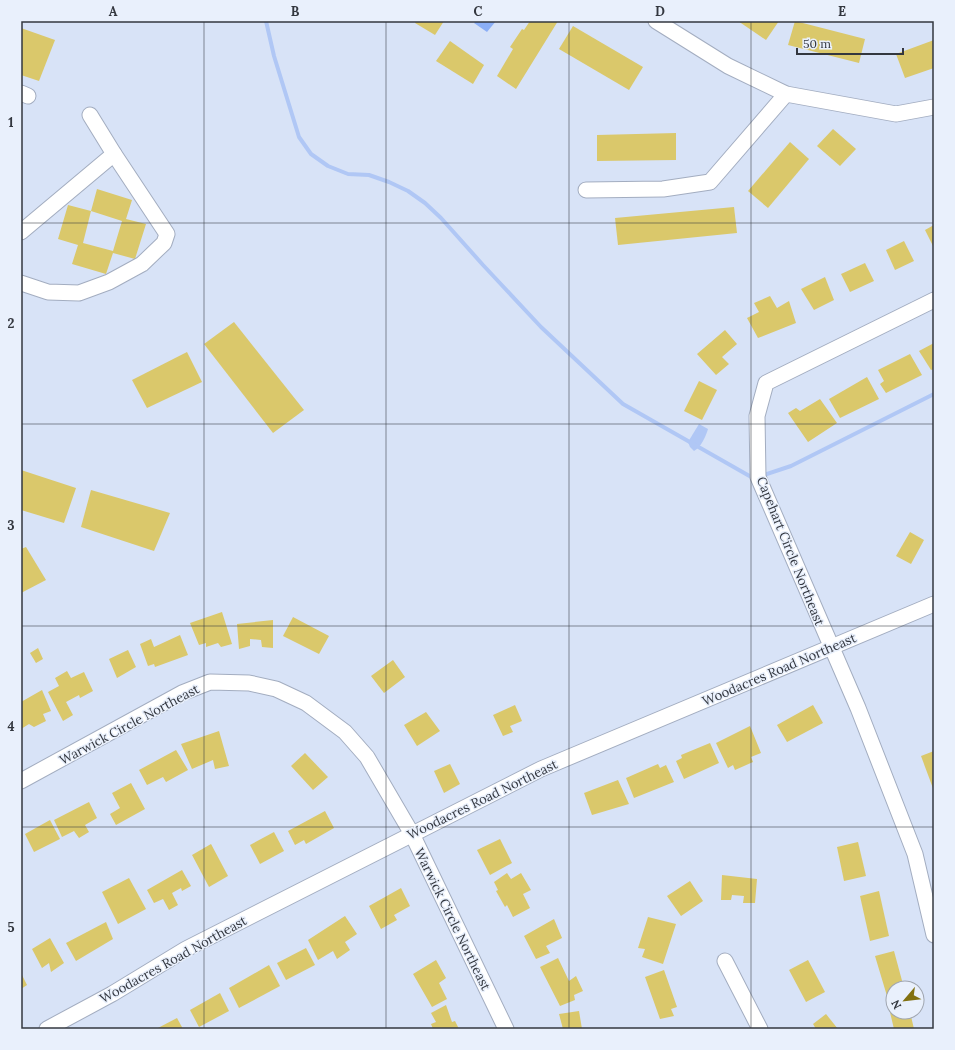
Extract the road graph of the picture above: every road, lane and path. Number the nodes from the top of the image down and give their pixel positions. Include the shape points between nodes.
1 (656, 21) edge
2 (786, 94) junction
3 (934, 107) edge
4 (90, 115) dead end
5 (114, 154) junction
6 (586, 190) dead end
7 (21, 232) edge
8 (21, 283) edge
9 (934, 300) edge
10 (934, 604) edge
11 (830, 647) junction
12 (21, 781) edge
13 (412, 834) junction
14 (934, 935) edge
15 (725, 962) dead end
16 (47, 1029) edge
17 (506, 1029) edge
18 (760, 1029) edge

1 - 2 street via 728,66
2 - 3 street via 896,114
2 - 6 street via 710,182 662,189
4 - 5 street
5 - 7 street
5 - 8 street via 167,234 164,243 142,264 109,282 78,293 48,292
9 - 11 street, Capehart Circle Northeast via 766,383 757,416 758,477
10 - 11 street, Woodacres Road Northeast
11 - 13 street, Woodacres Road Northeast via 541,769
11 - 14 street, Capehart Circle Northeast via 858,708 915,854
12 - 13 street, Warwick Circle Northeast via 182,693 210,682 249,683 276,689 306,702 345,732 367,757
13 - 16 street, Woodacres Road Northeast via 186,949 112,994
13 - 17 street, Warwick Circle Northeast
15 - 18 street

